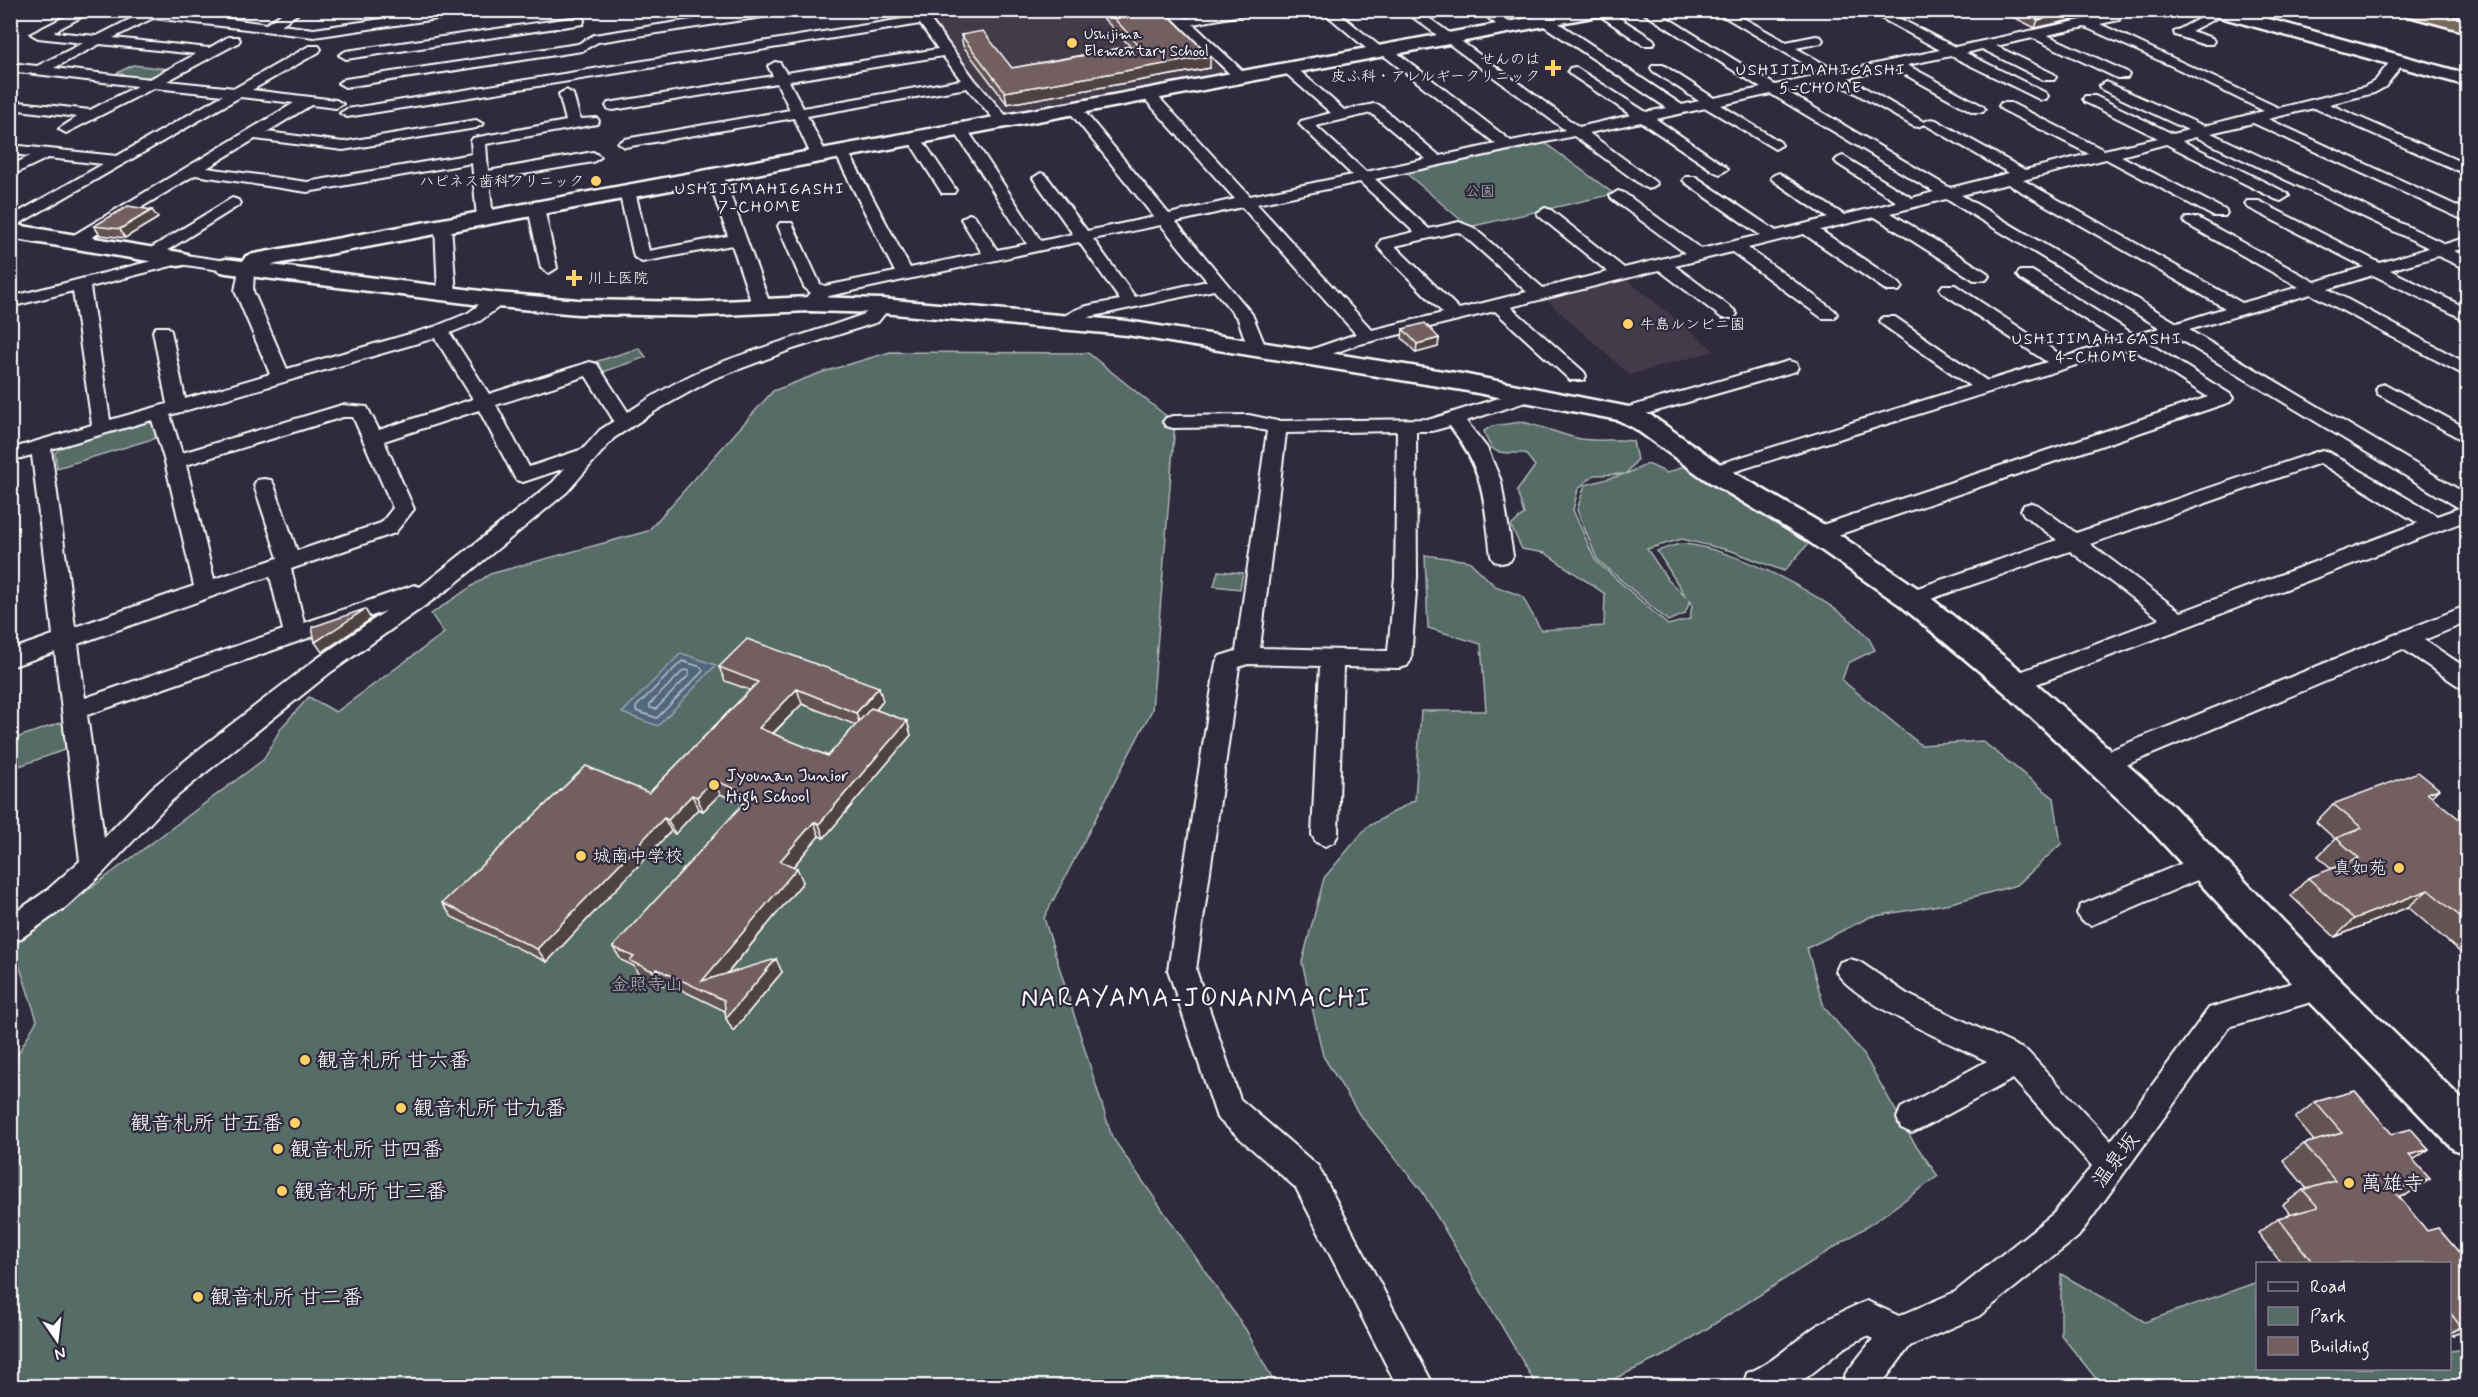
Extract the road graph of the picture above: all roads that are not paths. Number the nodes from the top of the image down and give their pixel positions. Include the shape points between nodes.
1 (297, 10) edge
2 (783, 10) edge
3 (1171, 10) edge
4 (1247, 10) edge
5 (1327, 10) edge
6 (1408, 10) edge
7 (1484, 10) edge
8 (1645, 10) edge
9 (1719, 10) edge
10 (1872, 10) edge
11 (2407, 10) edge
12 (463, 11) edge
13 (1601, 11) edge
14 (2218, 11) edge
15 (155, 12) edge
16 (83, 13) dead end
17 (920, 15) edge
18 (2114, 17) dead end
19 (578, 21) dead end
20 (1546, 21) junction
21 (1183, 22) junction
22 (2087, 23) junction
23 (755, 27) edge
24 (2468, 27) edge
25 (268, 28) junction
26 (1510, 28) junction
27 (2034, 34) junction
28 (463, 37) junction
29 (1450, 39) junction
30 (100, 40) junction
31 (233, 40) dead end
32 (1816, 40) dead end
33 (2207, 41) dead end
34 (1647, 42) dead end
35 (1984, 45) junction
36 (1783, 47) junction
37 (314, 49) dead end
38 (947, 51) junction
39 (1383, 51) junction
40 (1953, 51) junction
41 (211, 52) junction
42 (346, 55) dead end
43 (2398, 62) junction
44 (470, 64) junction
45 (1895, 64) junction
46 (10, 67) edge
47 (1288, 68) junction
48 (1658, 68) dead end
49 (39, 70) junction
50 (1575, 71) dead end
51 (2122, 75) dead end
52 (1241, 77) junction
53 (1836, 77) junction
54 (2049, 77) dead end
55 (781, 79) junction
56 (2468, 80) edge
57 (10, 83) edge
58 (345, 83) dead end
59 (970, 83) junction
60 (153, 84) junction
61 (2106, 86) dead end
62 (1774, 90) junction
63 (235, 94) junction
64 (566, 94) dead end
65 (1148, 94) junction
66 (2041, 96) dead end
67 (2090, 99) dead end
68 (308, 101) junction
69 (2315, 103) junction
70 (1711, 104) junction
71 (10, 105) edge
72 (613, 106) dead end
73 (2006, 106) dead end
74 (1074, 108) junction
75 (474, 109) junction
76 (1978, 109) dead end
77 (1680, 110) junction
78 (2277, 112) junction
79 (796, 113) junction
80 (94, 115) junction
81 (1341, 115) junction
82 (1646, 117) junction
83 (2254, 118) junction
84 (592, 121) dead end
85 (1003, 121) junction
86 (574, 124) junction
87 (66, 129) dead end
88 (960, 129) junction
89 (1579, 131) junction
90 (2199, 131) junction
91 (252, 134) junction
92 (914, 138) junction
93 (2169, 139) junction
94 (478, 141) junction
95 (624, 143) dead end
96 (1775, 145) dead end
97 (1508, 146) junction
98 (10, 148) edge
99 (841, 151) junction
100 (46, 153) junction
101 (819, 155) junction
102 (2105, 155) junction
103 (479, 157) junction
104 (593, 157) dead end
105 (118, 161) junction
106 (1437, 161) junction
107 (1843, 161) dead end
108 (1719, 169) dead end
109 (191, 170) junction
110 (2468, 171) edge
111 (10, 172) edge
112 (715, 175) junction
113 (1363, 176) junction
114 (481, 177) junction
115 (2016, 177) junction
116 (1041, 178) dead end
117 (1779, 178) dead end
118 (1691, 180) dead end
119 (1649, 183) dead end
120 (948, 190) dead end
121 (627, 191) junction
122 (1947, 194) junction
123 (1618, 196) dead end
124 (2281, 196) dead end
125 (1246, 201) junction
126 (232, 203) dead end
127 (1910, 203) junction
128 (2253, 204) dead end
129 (536, 208) junction
130 (1877, 211) junction
131 (1545, 213) dead end
132 (2219, 213) dead end
133 (485, 218) junction
134 (1165, 218) junction
135 (2468, 218) edge
136 (969, 219) dead end
137 (1840, 220) junction
138 (2192, 221) dead end
139 (10, 224) edge
140 (443, 225) junction
141 (786, 226) dead end
142 (1806, 228) junction
143 (10, 231) edge
144 (1425, 234) junction
145 (1082, 235) junction
146 (1773, 237) junction
147 (738, 239) junction
148 (73, 242) junction
149 (2468, 242) edge
150 (1036, 245) junction
151 (1734, 246) junction
152 (2440, 250) junction
153 (149, 254) junction
154 (992, 255) junction
155 (1698, 255) junction
156 (178, 259) junction
157 (1662, 264) junction
158 (2468, 265) edge
159 (236, 268) junction
160 (549, 268) dead end
161 (2376, 268) junction
162 (904, 274) junction
163 (1620, 274) junction
164 (2026, 275) dead end
165 (1980, 276) dead end
166 (81, 284) junction
167 (1218, 284) junction
168 (1893, 286) dead end
169 (2314, 288) junction
170 (1950, 289) dead end
171 (447, 294) junction
172 (1539, 294) junction
173 (816, 298) junction
174 (497, 300) junction
175 (10, 302) edge
176 (1131, 303) junction
177 (1498, 304) junction
178 (882, 306) junction
179 (762, 307) junction
180 (2241, 310) junction
181 (1728, 314) dead end
182 (1828, 314) dead end
183 (1455, 315) junction
184 (2468, 316) edge
185 (1889, 321) dead end
186 (1067, 323) junction
187 (2174, 329) junction
188 (162, 331) dead end
189 (440, 331) junction
190 (1368, 336) junction
191 (2133, 342) junction
192 (1257, 348) junction
193 (1310, 356) junction
194 (2061, 363) junction
195 (1789, 367) dead end
196 (2468, 372) edge
197 (1576, 376) dead end
198 (281, 377) junction
199 (1983, 387) junction
200 (2385, 390) dead end
201 (1528, 395) junction
202 (484, 401) junction
203 (168, 410) junction
204 (1625, 414) junction
205 (1454, 418) junction
206 (625, 422) junction
207 (1173, 422) dead end
208 (1407, 425) junction
209 (1277, 426) junction
210 (102, 429) junction
211 (2468, 437) edge
212 (373, 438) junction
213 (41, 446) junction
214 (588, 454) junction
215 (10, 455) edge
216 (175, 462) junction
217 (1713, 472) junction
218 (264, 485) dead end
219 (2468, 504) edge
220 (2031, 510) dead end
221 (2468, 512) edge
222 (2434, 524) junction
223 (1818, 534) junction
224 (2074, 542) junction
225 (1502, 556) dead end
226 (284, 564) junction
227 (442, 583) junction
228 (206, 590) junction
229 (1911, 598) junction
230 (2468, 613) edge
231 (2179, 622) junction
232 (295, 634) junction
233 (2405, 639) junction
234 (65, 640) junction
235 (1247, 656) junction
236 (1332, 658) junction
237 (10, 659) edge
238 (2468, 681) edge
239 (2015, 683) junction
240 (73, 711) junction
241 (2105, 763) junction
242 (1324, 835) dead end
243 (2207, 864) junction
244 (94, 865) junction
245 (2091, 913) dead end
246 (10, 931) edge
247 (1850, 971) dead end
248 (2320, 987) junction
249 (2016, 1060) junction
250 (1912, 1118) dead end
251 (2468, 1135) edge
252 (2112, 1165) junction
253 (1898, 1334) junction
254 (1416, 1386) edge
255 (1760, 1386) edge
256 (1859, 1386) edge

1 - 25 street
2 - 23 street
3 - 21 street
4 - 21 street
5 - 39 street
6 - 29 street
7 - 26 street
8 - 62 street
9 - 36 street
10 - 40 street
11 - 24 highway
12 - 25 street via 314,33
12 - 28 street
13 - 20 street
13 - 34 street
14 - 33 street via 2180,32
14 - 43 street
15 - 25 street
15 - 30 street
16 - 30 street via 38,34
17 - 23 street
17 - 38 street
18 - 22 street
19 - 28 street
20 - 26 street
20 - 77 street
21 - 52 street
22 - 27 street
22 - 78 street
23 - 44 street via 594,39 582,47
23 - 55 street
23 - 75 street
26 - 29 street
27 - 35 street
27 - 51 street
28 - 42 street
28 - 44 street
29 - 39 street
29 - 89 street
30 - 41 street
30 - 49 street
31 - 41 street
32 - 36 street
35 - 40 street
35 - 54 street
36 - 53 street
37 - 63 street
38 - 55 street
38 - 59 street
39 - 47 street
39 - 97 street
40 - 45 street
40 - 66 street
41 - 60 street
43 - 56 street
43 - 69 street via 2380,84 2369,90
44 - 58 street
44 - 75 street
45 - 53 street
45 - 76 street
46 - 49 street
47 - 52 street
47 - 81 street
48 - 70 street
49 - 57 street
49 - 60 street
50 - 82 street
52 - 65 street
53 - 62 street
53 - 115 street
55 - 72 street
55 - 79 street
59 - 79 street
59 - 85 street
60 - 63 street
60 - 80 street
61 - 90 street
62 - 70 street
62 - 122 street
63 - 68 street
63 - 105 street
64 - 86 street
65 - 74 street
65 - 125 street
67 - 93 street
68 - 75 street via 341,109
68 - 91 street
69 - 78 street
69 - 110 street
70 - 77 street
70 - 96 street
71 - 80 street
73 - 102 street
74 - 85 street
74 - 134 street
75 - 91 street via 343,146
75 - 94 street
77 - 82 street
78 - 83 street
79 - 95 street
79 - 101 street
80 - 87 street
81 - 106 street via 1374,108
81 - 113 street via 1306,124
82 - 89 street
82 - 108 street
83 - 90 street
83 - 135 street
84 - 86 street
85 - 88 street
86 - 94 street
88 - 92 street
88 - 150 street
89 - 97 street
89 - 119 street
90 - 93 street
90 - 152 street
91 - 109 street
92 - 99 street
92 - 120 street
93 - 102 street
93 - 124 street
94 - 103 street
97 - 106 street
98 - 100 street
99 - 101 street
99 - 162 street
100 - 105 street
100 - 111 street
101 - 112 street
102 - 115 street
102 - 132 street
103 - 109 street via 306,187
103 - 114 street
104 - 114 street
105 - 139 street
106 - 113 street
107 - 127 street
109 - 148 street
112 - 121 street
112 - 147 street
113 - 125 street
113 - 144 street
114 - 133 street
115 - 122 street
115 - 180 street
116 - 145 street
117 - 137 street
118 - 146 street
121 - 129 street
121 - 147 street via 642,257
122 - 127 street
122 - 187 street
123 - 155 street
125 - 134 street
125 - 190 street
126 - 153 street
127 - 130 street
128 - 161 street
129 - 133 street
129 - 160 street
130 - 137 street
130 - 165 street
131 - 163 street
133 - 140 street
134 - 145 street
134 - 167 street
136 - 154 street
137 - 142 street
138 - 169 street
140 - 159 street
140 - 171 street
141 - 173 street
142 - 146 street
142 - 168 street
143 - 148 street
144 - 172 street via 1460,227 1468,231
144 - 183 street via 1387,243 1386,247
145 - 150 street
145 - 176 street
146 - 151 street
147 - 179 street
148 - 153 street
149 - 152 street
150 - 154 street
151 - 155 street
151 - 182 street
152 - 158 street
152 - 161 street
153 - 156 street
154 - 162 street
155 - 157 street
156 - 159 street
156 - 166 street
157 - 163 street
157 - 181 street
159 - 171 street
159 - 198 street
161 - 169 street
161 - 184 street
162 - 173 street
163 - 172 street
164 - 191 street
166 - 175 street
166 - 210 street
167 - 176 street
167 - 192 street via 1246,318
169 - 180 street
169 - 196 street
170 - 194 street
171 - 174 street
172 - 177 street
173 - 178 street
173 - 179 street
174 - 179 street via 578,307
174 - 189 street via 474,317
176 - 186 street via 1083,313
177 - 183 street
177 - 197 street
178 - 186 street
178 - 206 street via 872,318 706,375
180 - 187 street
183 - 190 street
185 - 199 street
186 - 192 street
187 - 191 street
187 - 219 street
188 - 203 street
189 - 198 street
189 - 202 street
190 - 193 street
191 - 194 street
191 - 223 street via 2223,398
192 - 193 street
193 - 201 street
194 - 199 street
195 - 204 street
198 - 203 street
199 - 217 street
200 - 211 street
201 - 204 street
201 - 205 street
202 - 206 street via 590,368
202 - 212 street
202 - 214 street via 523,476
203 - 210 street
203 - 216 street
204 - 217 street via 1644,422
205 - 208 street via 1432,425
205 - 225 street via 1477,448 1491,481
206 - 214 street
207 - 209 street via 1249,421
208 - 209 street
208 - 236 street via 1406,578 1399,660
209 - 235 street
210 - 213 street
212 - 216 street via 360,411 342,411
212 - 226 street via 404,509 388,528
213 - 215 street
213 - 234 street
214 - 227 street via 560,487
216 - 228 street
217 - 223 street
218 - 226 street
220 - 224 street
221 - 222 street
222 - 224 street via 2322,456
222 - 231 street
223 - 229 street
224 - 229 street
224 - 231 street
226 - 228 street
226 - 232 street
227 - 232 street
227 - 244 street via 323,666 211,753 162,795
228 - 234 street
229 - 239 street
230 - 233 street
231 - 239 street
232 - 240 street
233 - 238 street
233 - 241 street
234 - 237 street
234 - 240 street
235 - 236 street
235 - 254 street via 1228,662 1182,970 1228,1108 1306,1177
236 - 242 street
239 - 241 street
240 - 244 street
241 - 243 street
243 - 245 street
243 - 248 street
244 - 246 street via 56,899
247 - 249 street via 1897,1003
248 - 251 street
248 - 252 street, 温泉坂 via 2218,1017
249 - 250 street
249 - 252 street
252 - 253 street, 温泉坂 via 2066,1225 1967,1305
253 - 255 street via 1867,1318 1832,1336 1777,1379
253 - 256 street

